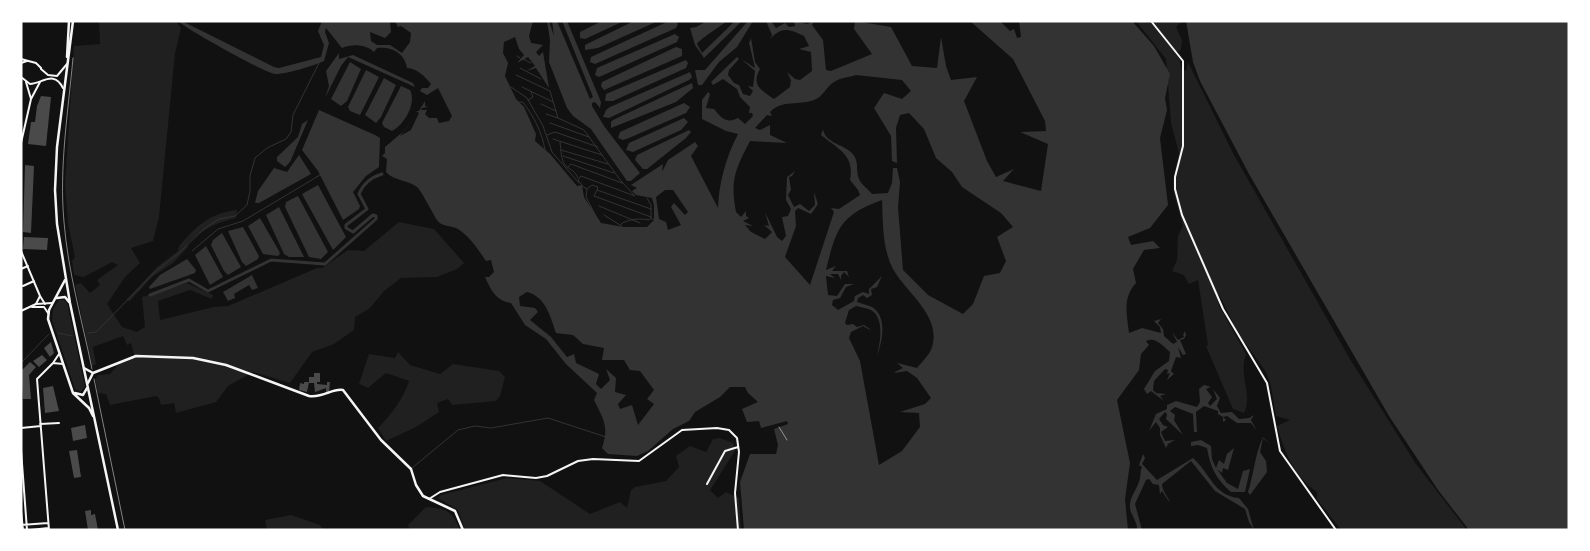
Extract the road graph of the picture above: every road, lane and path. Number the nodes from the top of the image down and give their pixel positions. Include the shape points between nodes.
1 (69, 21) edge
2 (73, 21) edge
3 (1151, 21) edge
4 (73, 58) dead end
5 (21, 59) edge
6 (26, 61) junction
7 (21, 64) edge
8 (67, 64) junction
9 (41, 68) junction
10 (23, 80) edge
11 (41, 80) junction
12 (63, 88) junction
13 (31, 99) junction
14 (21, 143) edge
15 (21, 250) edge
16 (28, 266) junction
17 (21, 269) edge
18 (65, 279) junction
19 (34, 281) junction
20 (23, 286) dead end
21 (40, 296) junction
22 (56, 299) junction
23 (54, 302) junction
24 (70, 303) junction
25 (36, 304) junction
26 (45, 304) junction
27 (29, 308) junction
28 (21, 311) edge
29 (48, 314) junction
30 (59, 353) junction
31 (53, 363) junction
32 (63, 365) junction
33 (84, 368) junction
34 (93, 373) junction
35 (87, 386) junction
36 (73, 393) junction
37 (95, 421) junction
38 (59, 423) dead end
39 (41, 425) junction
40 (779, 427) dead end
41 (21, 428) edge
42 (787, 440) dead end
43 (738, 447) junction
44 (21, 450) edge
45 (707, 484) dead end
46 (429, 499) junction
47 (21, 511) edge
48 (48, 523) junction
49 (22, 525) edge
50 (26, 525) junction
51 (49, 529) edge
52 (22, 530) edge
53 (27, 530) edge
54 (31, 530) edge
55 (118, 530) edge
56 (125, 530) edge
57 (463, 530) edge
58 (738, 530) edge
59 (1336, 530) edge

1 - 8 main road
2 - 8 main road
3 - 59 street via 1182,61 1183,146 1175,183 1182,215 1223,309 1267,383 1280,451
4 - 34 path via 63,161 64,222 70,267
5 - 6 street
6 - 7 street
6 - 9 street
8 - 9 street via 57,76 48,75
8 - 12 main road
9 - 11 street
10 - 11 street via 34,84
10 - 13 street
11 - 12 street via 56,79
11 - 13 street
12 - 18 main road via 55,190
13 - 14 street
15 - 16 street
16 - 17 street
16 - 19 street
18 - 22 main road
18 - 24 main road
19 - 20 street
19 - 21 street
21 - 25 street
21 - 26 street
22 - 23 main road
22 - 24 main road via 65,297
23 - 26 street
23 - 29 main road
24 - 33 main road
25 - 26 street
25 - 27 street
27 - 28 street
27 - 29 street via 44,307
29 - 30 main road
30 - 31 street
30 - 32 main road
31 - 32 street via 61,362
31 - 39 street via 37,379
32 - 36 main road
33 - 34 main road
33 - 35 main road
34 - 35 main road
34 - 46 main road via 136,356 192,358 226,365 309,396 322,396 342,389 381,440 408,466 419,491
34 - 56 path
35 - 36 main road via 83,395
35 - 37 main road
36 - 37 main road via 89,408
37 - 55 main road
38 - 39 street
39 - 41 street
39 - 48 street
40 - 42 path
43 - 45 street via 725,451
43 - 46 street via 735,434 729,430 682,430 639,461 578,461 547,476 503,475 440,492
43 - 58 street via 735,493
44 - 50 street
46 - 57 main road via 455,511
47 - 49 street
48 - 50 street
48 - 51 street
49 - 50 street
49 - 52 street
50 - 53 street
51 - 54 street

